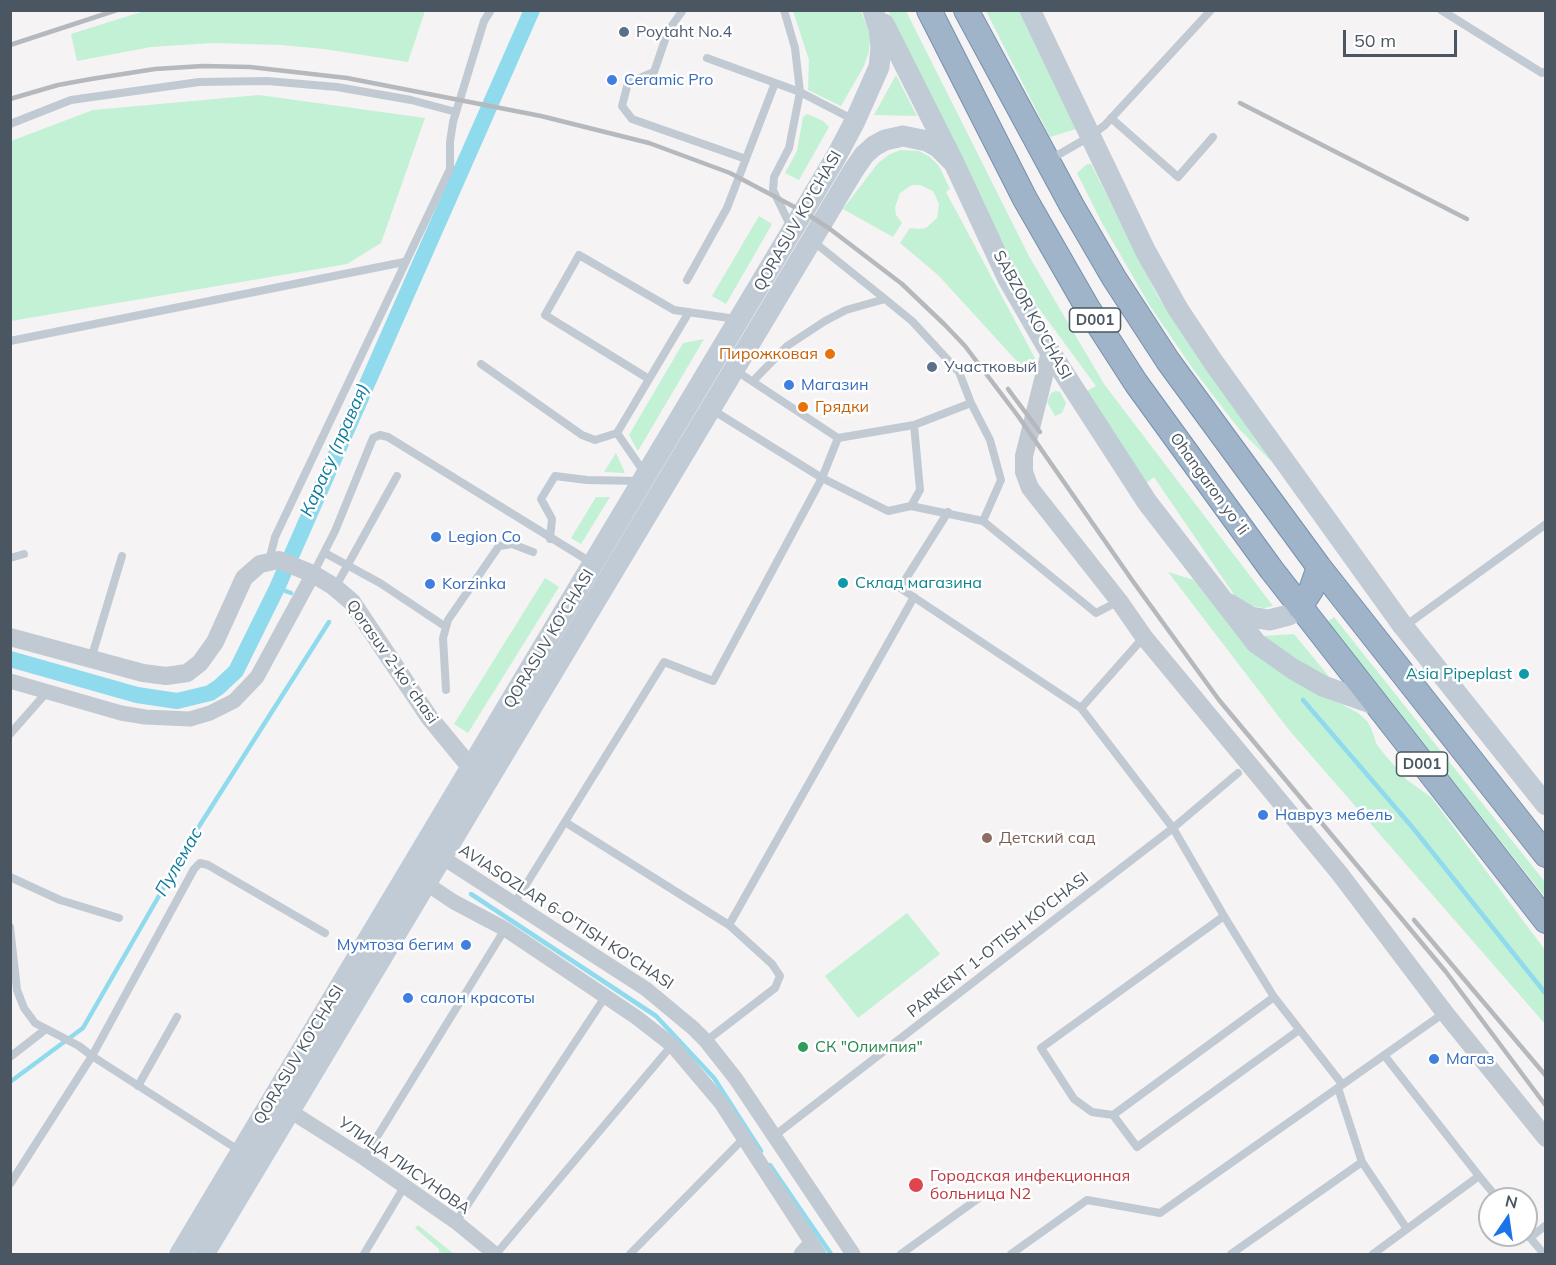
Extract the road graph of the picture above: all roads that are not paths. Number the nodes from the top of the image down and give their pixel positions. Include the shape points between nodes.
1 (490, 10) edge
2 (683, 10) edge
3 (784, 10) edge
4 (875, 10) edge
5 (929, 10) edge
6 (966, 10) edge
7 (1030, 10) edge
8 (1211, 10) edge
9 (1441, 10) edge
10 (707, 58) dead end
11 (1545, 71) edge
12 (775, 83) junction
13 (801, 93) junction
14 (456, 112) junction
15 (1111, 118) junction
16 (855, 121) junction
17 (10, 124) edge
18 (1089, 137) junction
19 (1213, 137) dead end
20 (746, 159) junction
21 (1047, 161) junction
22 (954, 163) junction
23 (802, 235) junction
24 (405, 262) junction
25 (687, 280) dead end
26 (885, 299) junction
27 (689, 312) junction
28 (741, 320) junction
29 (10, 341) edge
30 (1050, 352) junction
31 (481, 364) dead end
32 (733, 369) junction
33 (649, 380) junction
34 (753, 381) junction
35 (971, 403) junction
36 (710, 408) junction
37 (914, 425) junction
38 (617, 433) junction
39 (838, 438) junction
40 (397, 476) dead end
41 (645, 478) junction
42 (822, 478) junction
43 (911, 506) junction
44 (948, 512) junction
45 (983, 521) junction
46 (1545, 524) edge
47 (550, 539) junction
48 (533, 552) dead end
49 (325, 553) junction
50 (24, 554) dead end
51 (122, 556) dead end
52 (10, 558) edge
53 (274, 560) junction
54 (347, 564) junction
55 (594, 564) junction
56 (1319, 567) junction
57 (307, 571) junction
58 (335, 588) junction
59 (914, 597) junction
60 (1221, 599) junction
61 (1119, 601) junction
62 (1300, 607) junction
63 (1404, 626) junction
64 (446, 627) junction
65 (10, 637) edge
66 (1144, 637) junction
67 (91, 659) junction
68 (10, 681) edge
69 (446, 690) dead end
70 (48, 691) junction
71 (1377, 705) junction
72 (1082, 708) junction
73 (10, 734) edge
74 (471, 768) junction
75 (1238, 773) dead end
76 (1545, 805) edge
77 (566, 822) junction
78 (1173, 828) junction
79 (433, 852) junction
80 (1544, 852) edge
81 (10, 877) edge
82 (417, 878) junction
83 (514, 904) junction
84 (1224, 916) junction
85 (119, 918) dead end
86 (1545, 921) edge
87 (729, 925) junction
88 (10, 927) edge
89 (505, 928) junction
90 (325, 933) dead end
91 (605, 997) junction
92 (1274, 997) junction
93 (1445, 1013) junction
94 (177, 1017) dead end
95 (46, 1029) junction
96 (1299, 1030) junction
97 (706, 1041) junction
98 (672, 1045) junction
99 (1384, 1055) junction
100 (92, 1056) junction
101 (10, 1057) edge
102 (138, 1086) junction
103 (1340, 1086) junction
104 (290, 1111) junction
105 (1113, 1115) junction
106 (773, 1137) junction
107 (744, 1138) junction
108 (1545, 1138) edge
109 (241, 1152) junction
110 (364, 1158) junction
111 (1362, 1162) junction
112 (1479, 1176) junction
113 (10, 1184) edge
114 (404, 1187) junction
115 (1488, 1187) edge
116 (983, 1195) dead end
117 (817, 1208) junction
118 (799, 1220) junction
119 (456, 1222) junction
120 (1407, 1229) junction
121 (810, 1251) edge
122 (180, 1254) edge
123 (204, 1254) edge
124 (364, 1254) edge
125 (495, 1254) edge
126 (630, 1254) edge
127 (852, 1254) edge
128 (901, 1254) edge
129 (1011, 1254) edge
130 (1231, 1254) edge
131 (1373, 1254) edge

1 - 14 lane
2 - 20 lane via 668,31 654,72 628,83 622,106 632,118
3 - 13 lane via 795,48
4 - 16 main road, QORASUV KO'CHASI via 881,57
4 - 22 main road, SABZOR KO'CHASI
5 - 62 highway, Ohangaron yoʻli / D001 via 1025,199 1086,307 1136,383
6 - 21 highway, D001
7 - 18 main road
8 - 15 lane
9 - 11 lane via 1542,73
10 - 12 lane
12 - 13 lane
12 - 20 lane
13 - 16 lane
13 - 23 lane via 789,148 774,177 772,190
14 - 17 lane via 337,87 267,81 210,82 71,100
14 - 24 lane via 450,169
15 - 18 lane
15 - 19 lane via 1178,177
16 - 23 main road, QORASUV KO'CHASI
18 - 21 lane
18 - 63 main road via 1178,309
20 - 25 lane via 727,208
21 - 56 highway, D001 via 1150,333
22 - 23 main road, QORASUV KO'CHASI via 938,147 915,137 879,143 869,150
22 - 30 main road, SABZOR KO'CHASI via 1008,279
23 - 26 lane
23 - 28 main road, QORASUV KO'CHASI
23 - 32 main road, QORASUV KO'CHASI
24 - 29 lane
24 - 53 lane via 275,537
26 - 34 lane via 846,310 825,321 787,346
26 - 35 lane via 912,321 959,372
27 - 28 lane
27 - 33 lane
27 - 33 lane via 674,310 579,255 545,315
28 - 41 main road, QORASUV KO'CHASI
30 - 60 main road, SABZOR KO'CHASI via 1147,502
30 - 61 street via 1024,456 1024,472 1030,488
31 - 38 lane via 582,435 595,440
32 - 34 lane
32 - 36 main road, QORASUV KO'CHASI
33 - 38 lane
34 - 39 lane
35 - 37 lane
35 - 45 lane via 990,440 1001,480
36 - 42 lane
36 - 79 main road, QORASUV KO'CHASI
37 - 39 lane
37 - 43 lane via 920,490
38 - 41 lane
39 - 42 lane
40 - 54 lane
41 - 47 lane via 587,480 555,476 541,499 552,519
41 - 55 main road, QORASUV KO'CHASI
42 - 43 lane via 888,511
42 - 77 lane via 713,681 664,662
43 - 44 lane
44 - 45 lane
44 - 59 lane via 900,588
45 - 61 lane via 1096,613
46 - 63 lane
47 - 49 lane via 380,435 373,438
47 - 55 lane
48 - 64 lane via 512,544 499,546
49 - 54 lane
49 - 57 lane
50 - 52 lane
51 - 67 lane
53 - 57 street, Qorasuv 2-koʻchasi
53 - 67 street via 256,567 244,578 215,642 188,673 143,673
54 - 58 lane
54 - 64 lane
55 - 74 main road, QORASUV KO'CHASI
56 - 62 highway
56 - 80 highway, D001
57 - 58 street, Qorasuv 2-koʻchasi
57 - 70 street via 257,677 234,701 210,713 180,719 145,717
58 - 74 street, Qorasuv 2-koʻchasi via 359,611 429,717
59 - 72 lane
59 - 87 lane
60 - 62 main road via 1262,620 1282,618
60 - 71 main road, SABZOR KO'CHASI via 1256,642 1281,662 1323,686
61 - 66 street
62 - 71 highway, Ohangaron yoʻli / D001
63 - 76 main road
64 - 69 lane
65 - 67 street
66 - 72 lane
66 - 93 street via 1340,874
68 - 70 street
70 - 73 lane
71 - 86 highway, Ohangaron yoʻli / D001
72 - 78 lane
74 - 79 main road, QORASUV KO'CHASI
75 - 78 lane, PARKENT 1-O'TISH KO'CHASI
77 - 83 lane
77 - 87 lane
78 - 84 lane
78 - 106 lane, PARKENT 1-O'TISH KO'CHASI
79 - 82 main road, QORASUV KO'CHASI
79 - 83 street, AVIASOZLAR 6-O'TISH KO'CHASI
81 - 85 lane via 60,900
82 - 89 street
82 - 104 main road, QORASUV KO'CHASI
82 - 109 main road, QORASUV KO'CHASI
83 - 97 street, AVIASOZLAR 6-O'TISH KO'CHASI via 646,989
84 - 92 lane
84 - 105 lane via 1041,1048 1074,1099 1092,1112
87 - 97 lane via 780,976 775,988
88 - 95 lane via 17,990 24,1008
89 - 91 street
89 - 110 lane
90 - 100 lane via 200,863
91 - 98 street
91 - 119 lane
92 - 96 lane
92 - 105 lane
93 - 99 lane
93 - 108 street
94 - 102 lane
95 - 100 lane
95 - 101 lane
96 - 103 lane
96 - 105 lane via 1137,1147
97 - 106 street, AVIASOZLAR 6-O'TISH KO'CHASI via 736,1078
98 - 107 street via 712,1091
98 - 125 lane
99 - 103 lane
99 - 112 lane
100 - 102 lane
100 - 113 lane
102 - 109 lane
103 - 111 lane
103 - 129 lane via 1160,1213 1087,1200
104 - 110 street, УЛИЦА ЛИСУНОВА
104 - 123 main road, QORASUV KO'CHASI
106 - 117 street, AVIASOZLAR 6-O'TISH KO'CHASI
107 - 118 street
107 - 126 lane
109 - 122 main road, QORASUV KO'CHASI
110 - 114 street, УЛИЦА ЛИСУНОВА
111 - 120 lane
111 - 130 lane
112 - 115 lane
112 - 120 lane
114 - 119 street, УЛИЦА ЛИСУНОВА
114 - 124 lane
116 - 128 lane
117 - 118 street
117 - 127 street, AVIASOZLAR 6-O'TISH KO'CHASI
118 - 121 street
119 - 125 street, УЛИЦА ЛИСУНОВА
120 - 131 lane

